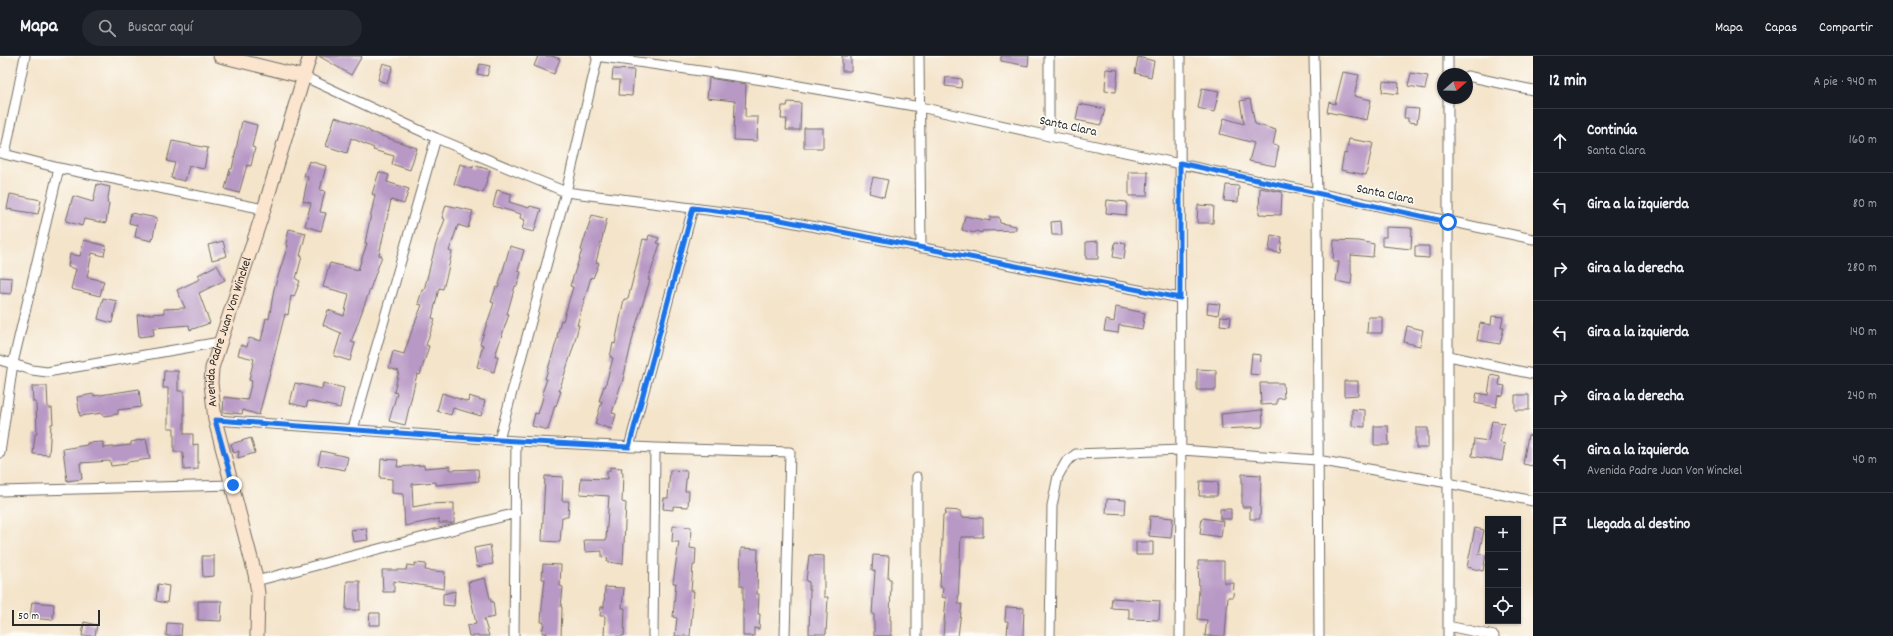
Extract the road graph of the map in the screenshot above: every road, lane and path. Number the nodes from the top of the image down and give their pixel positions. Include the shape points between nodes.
1 (25, 56) edge
2 (220, 56) edge
3 (310, 56) edge
4 (597, 56) edge
5 (919, 56) edge
6 (1049, 56) edge
7 (1180, 56) edge
8 (1314, 56) edge
9 (1448, 56) edge
10 (1450, 68) edge
11 (305, 77) junction
12 (1473, 77) edge
13 (1533, 90) edge
14 (1448, 104) edge
15 (920, 107) junction
16 (1048, 136) junction
17 (436, 138) junction
18 (3, 153) edge
19 (1180, 163) junction
20 (59, 168) junction
21 (566, 192) junction
22 (1317, 194) junction
23 (693, 208) junction
24 (264, 209) junction
25 (1448, 222) junction
26 (1533, 239) edge
27 (921, 248) junction
28 (1180, 298) junction
29 (220, 342) junction
30 (1449, 356) junction
31 (0, 360) edge
32 (13, 363) junction
33 (1533, 374) edge
34 (215, 420) junction
35 (353, 429) junction
36 (499, 440) junction
37 (516, 441) junction
38 (629, 447) junction
39 (655, 448) junction
40 (1182, 450) junction
41 (0, 453) edge
42 (1317, 460) junction
43 (917, 477) dead end
44 (1448, 483) junction
45 (233, 485) junction
46 (0, 491) edge
47 (1533, 501) edge
48 (516, 513) junction
49 (256, 581) junction
50 (1448, 626) junction
51 (257, 636) edge
52 (514, 636) edge
53 (653, 636) edge
54 (785, 636) edge
55 (917, 636) edge
56 (1050, 636) edge
57 (1180, 636) edge
58 (1318, 636) edge
59 (1448, 636) edge
60 (1494, 636) edge

1 - 18 street
2 - 11 main road
3 - 11 main road, Avenida Padre Juan Von Winckel
4 - 15 street, Santa Clara via 770,81
4 - 21 street
5 - 15 street
6 - 16 street
7 - 19 street
8 - 22 street
9 - 10 street
11 - 17 street
11 - 24 main road, Avenida Padre Juan Von Winckel
12 - 13 street
14 - 25 street
15 - 16 street, Santa Clara
15 - 27 street
16 - 19 street, Santa Clara
17 - 21 street
17 - 35 street
18 - 20 street
19 - 22 street, Santa Clara
19 - 28 street
20 - 24 street
20 - 32 street
21 - 23 street
21 - 36 street
22 - 25 street, Santa Clara
22 - 42 street
23 - 27 street via 770,218
23 - 38 street
24 - 29 main road, Avenida Padre Juan Von Winckel
25 - 26 street, Santa Clara
25 - 30 street
27 - 28 street
28 - 40 street
29 - 32 street via 47,372
29 - 34 main road, Avenida Padre Juan Von Winckel via 212,368 211,383
30 - 33 street
30 - 44 street
31 - 32 street
32 - 41 street
34 - 35 street
34 - 45 main road, Avenida Padre Juan Von Winckel
35 - 36 street
36 - 37 street
37 - 38 street
37 - 48 street
38 - 39 street
39 - 53 street
39 - 54 street via 790,452
40 - 42 street
40 - 56 street via 1076,454 1066,462 1058,476 1052,506
40 - 57 street
42 - 44 street
42 - 58 street
43 - 55 street
44 - 47 street
44 - 50 street
45 - 46 street
45 - 49 main road, Avenida Padre Juan Von Winckel
48 - 49 street
48 - 52 street
49 - 51 main road, Avenida Padre Juan Von Winckel
50 - 59 street
50 - 60 street

